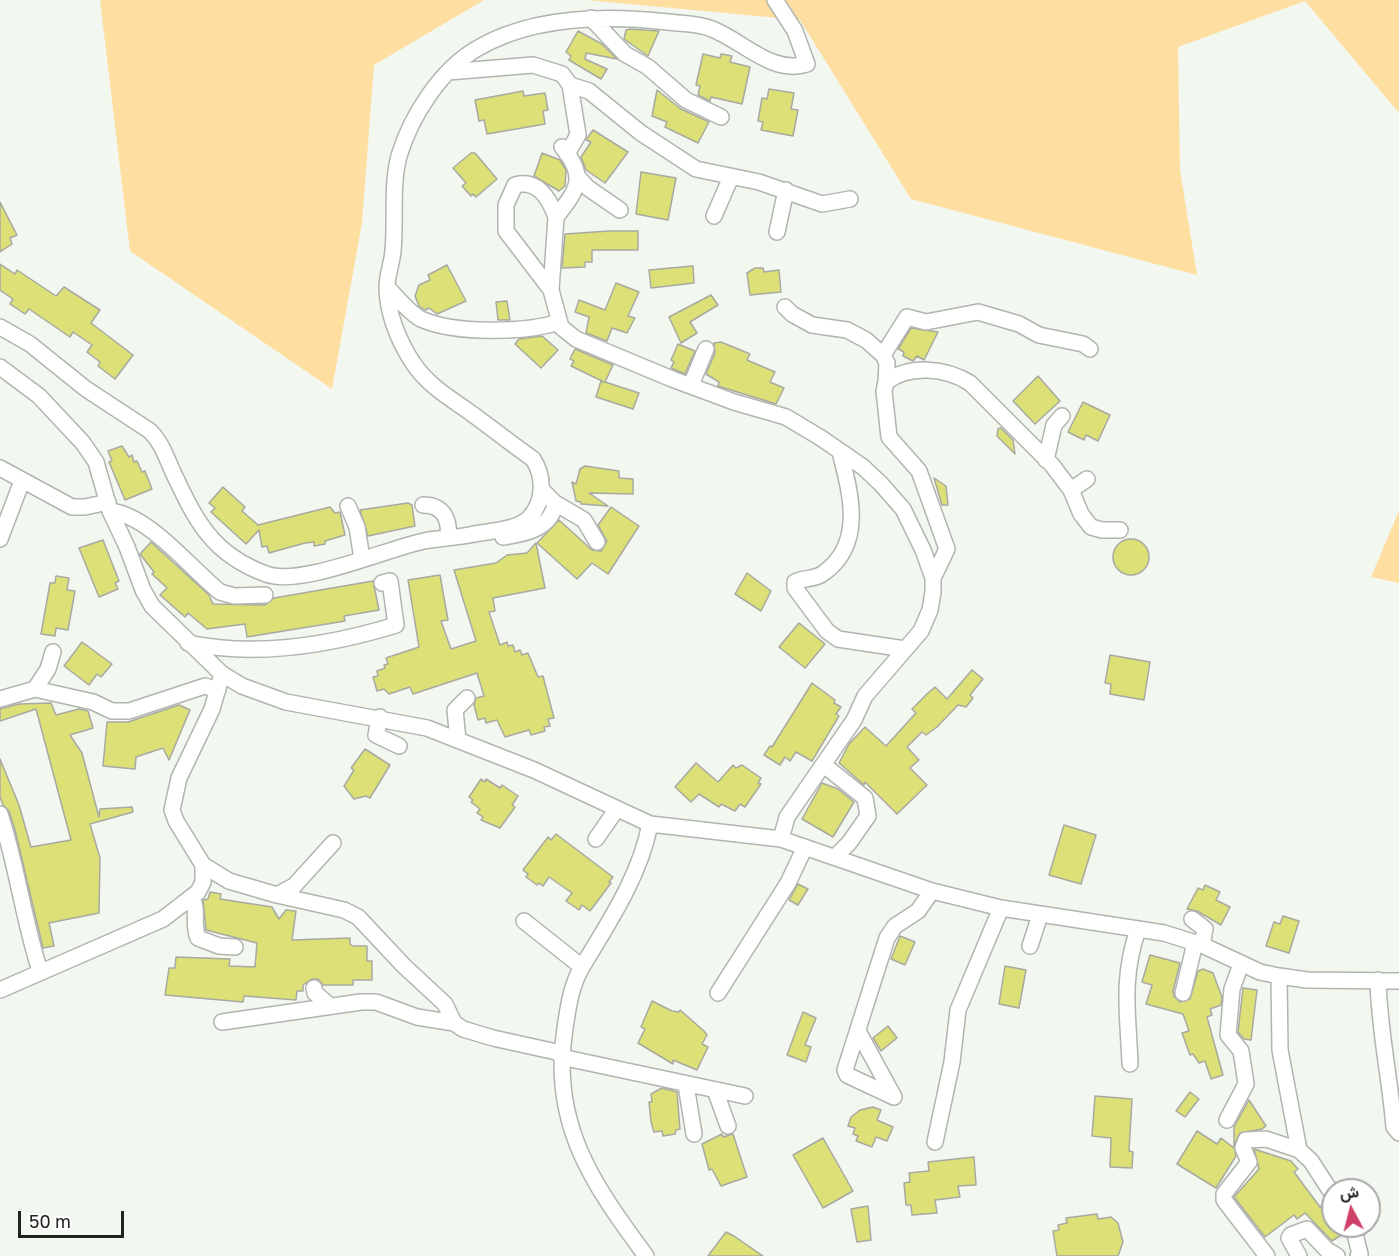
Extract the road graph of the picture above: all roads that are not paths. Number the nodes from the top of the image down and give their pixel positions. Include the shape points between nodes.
1 (775, 0) edge
2 (591, 18) junction
3 (448, 72) junction
4 (570, 85) junction
5 (721, 117) dead end
6 (578, 177) junction
7 (731, 177) junction
8 (786, 190) junction
9 (849, 199) dead end
10 (620, 210) dead end
11 (714, 216) dead end
12 (556, 217) junction
13 (777, 232) dead end
14 (387, 287) junction
15 (551, 290) junction
16 (785, 307) dead end
17 (559, 322) junction
18 (0, 327) edge
19 (706, 349) dead end
20 (1090, 349) dead end
21 (883, 355) junction
22 (0, 367) edge
23 (886, 382) junction
24 (690, 385) junction
25 (1062, 416) dead end
26 (840, 452) junction
27 (1046, 460) junction
28 (0, 468) edge
29 (1087, 479) dead end
30 (22, 482) junction
31 (542, 490) junction
32 (1071, 490) junction
33 (555, 503) junction
34 (423, 505) dead end
35 (109, 506) junction
36 (348, 506) dead end
37 (1120, 530) dead end
38 (448, 538) junction
39 (0, 539) edge
40 (426, 541) junction
41 (597, 542) dead end
42 (362, 559) junction
43 (933, 578) junction
44 (382, 584) dead end
45 (265, 595) dead end
46 (188, 643) junction
47 (905, 649) junction
48 (53, 652) dead end
49 (222, 674) junction
50 (35, 688) junction
51 (218, 690) junction
52 (467, 698) dead end
53 (0, 699) edge
54 (380, 717) junction
55 (458, 740) junction
56 (399, 746) dead end
57 (824, 765) junction
58 (616, 810) junction
59 (0, 814) edge
60 (650, 824) junction
61 (596, 839) dead end
62 (781, 839) junction
63 (333, 843) dead end
64 (805, 847) junction
65 (835, 857) junction
66 (203, 865) junction
67 (932, 891) junction
68 (278, 896) junction
69 (192, 898) junction
70 (1000, 908) junction
71 (1040, 915) junction
72 (1192, 919) dead end
73 (524, 921) dead end
74 (1138, 929) junction
75 (1199, 944) junction
76 (1030, 946) dead end
77 (235, 947) dead end
78 (1241, 964) junction
79 (582, 967) junction
80 (40, 971) junction
81 (1279, 976) junction
82 (1378, 980) junction
83 (1399, 981) edge
84 (314, 988) dead end
85 (0, 990) edge
86 (718, 993) dead end
87 (1183, 993) dead end
88 (329, 1005) junction
89 (222, 1022) dead end
90 (454, 1023) junction
91 (858, 1030) dead end
92 (561, 1055) junction
93 (1130, 1064) dead end
94 (686, 1085) junction
95 (715, 1090) junction
96 (745, 1096) dead end
97 (1227, 1119) dead end
98 (728, 1126) dead end
99 (1399, 1133) edge
100 (694, 1134) dead end
101 (935, 1142) dead end
102 (1299, 1150) junction
103 (1322, 1178) edge
104 (1356, 1238) edge
105 (646, 1256) edge
106 (1267, 1256) edge
107 (1299, 1256) edge
108 (1337, 1256) edge
109 (1358, 1256) edge

1 - 2 street via 795,31 807,64 794,68 777,64 713,29 696,24
2 - 3 street via 564,20 522,31 480,47
2 - 5 street via 625,54 648,67 687,100
3 - 4 street via 532,65 562,74
3 - 14 street via 411,127 399,157
4 - 6 street via 578,135 564,150 575,162
4 - 7 street via 589,91 682,162
6 - 10 street
6 - 12 street via 574,192
7 - 8 street
7 - 11 street
8 - 9 street via 822,204
8 - 13 street
12 - 15 street
12 - 15 street via 541,190 523,183 510,192 504,219 506,231
14 - 17 street via 419,318 436,324 507,330
14 - 31 street via 398,335 414,364 435,390 533,459 542,473
15 - 17 street
16 - 21 street via 812,325 847,330
17 - 24 street via 576,339
18 - 42 street via 30,344 86,390 150,431 158,439 196,520 219,548 235,559 268,575 283,576 335,568
19 - 24 street
20 - 21 street via 978,312 926,322 907,317
21 - 23 street via 887,363
22 - 35 street via 39,396 83,442 96,462
23 - 27 street via 904,373 942,370 955,374 970,383
23 - 43 street via 889,437 919,471 947,549
24 - 26 street via 786,417
25 - 27 street via 1054,425
26 - 43 street via 863,467 903,509
26 - 47 street via 853,506 852,530 835,563 813,579 795,582 795,588 827,631 838,639
27 - 32 street
28 - 30 street
29 - 32 street
30 - 35 street via 72,507
30 - 39 street
31 - 33 street
31 - 38 street via 529,518 516,525
32 - 37 street via 1091,526
33 - 40 street via 554,512 534,531 433,548
33 - 41 street via 584,520
34 - 38 street via 431,505 445,514
35 - 45 street via 147,528 220,592 234,596
35 - 46 street via 152,606
36 - 42 street via 357,527
38 - 40 street
40 - 42 street
43 - 47 street via 930,610 921,631
44 - 46 street via 390,581 396,624 377,630 279,648 223,648
46 - 49 street
47 - 57 street via 865,696
48 - 50 street via 48,669
49 - 51 street
49 - 54 street via 286,702
50 - 51 street via 93,702 112,711 129,711 205,686
50 - 53 street
51 - 66 street via 179,778 172,810
52 - 55 street via 455,710
54 - 55 street
54 - 56 street via 376,735
55 - 58 street via 534,770
57 - 62 street via 787,817
57 - 65 street via 865,798 868,816
58 - 60 street
58 - 61 street
59 - 80 street via 13,851 27,930
60 - 62 street
60 - 79 street via 645,851
62 - 64 street
63 - 68 street via 294,886
64 - 65 street
64 - 86 street via 788,883
65 - 67 street
66 - 68 street via 230,880
66 - 69 street via 203,882
67 - 70 street
67 - 91 street via 918,911 895,926 887,938
68 - 90 street via 336,908 358,917 445,1004
69 - 77 street via 196,910 193,928 198,938
69 - 80 street via 164,919
70 - 71 street
70 - 101 street via 958,1010 952,1062
71 - 74 street
71 - 76 street
72 - 75 street via 1205,929
73 - 79 street
74 - 75 street
74 - 93 street via 1125,987
75 - 78 street
75 - 87 street
78 - 81 street
78 - 97 street via 1232,989 1228,1035 1241,1051 1246,1084
79 - 92 street via 569,1004
80 - 85 street
81 - 82 street
81 - 102 street via 1280,1050
82 - 83 street
82 - 99 street via 1394,1127
84 - 88 street
88 - 89 street
88 - 90 street via 376,1002 417,1017
90 - 92 street via 493,1038
92 - 94 street
92 - 105 street via 566,1115 582,1160
94 - 95 street
94 - 100 street
95 - 96 street
95 - 98 street
102 - 103 street
102 - 106 street via 1266,1139 1246,1140 1243,1148 1249,1162 1224,1194 1224,1200
104 - 109 street
107 - 108 street via 1289,1238 1307,1229

